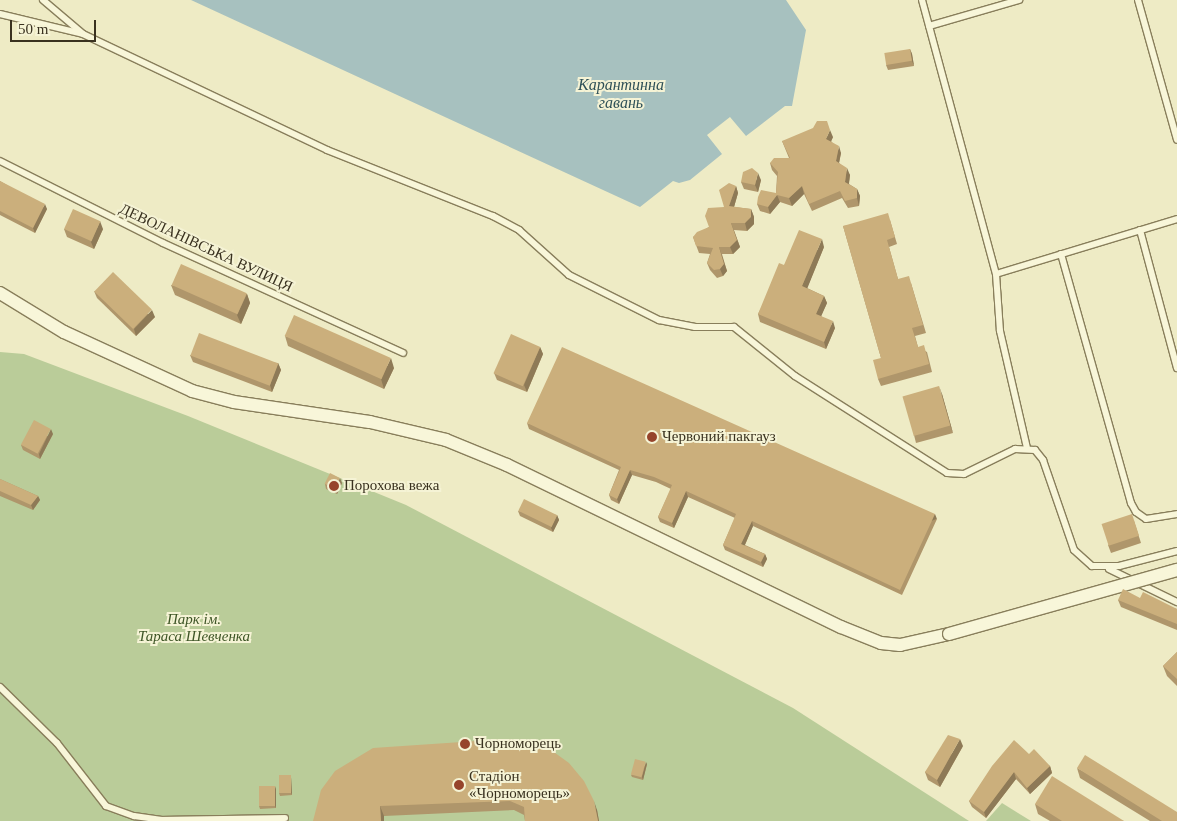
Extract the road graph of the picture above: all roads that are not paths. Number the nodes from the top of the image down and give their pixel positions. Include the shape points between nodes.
1 (43, 0) edge
2 (922, 0) edge
3 (1019, 0) edge
4 (1138, 0) edge
5 (0, 14) edge
6 (929, 26) junction
7 (83, 34) junction
8 (1177, 140) edge
9 (0, 161) edge
10 (1177, 219) edge
11 (1140, 230) junction
12 (1061, 254) junction
13 (996, 274) junction
14 (0, 293) edge
15 (403, 353) dead end
16 (1177, 368) edge
17 (1027, 448) junction
18 (1177, 514) edge
19 (1177, 552) edge
20 (1108, 568) junction
21 (1177, 570) edge
22 (1177, 602) edge
23 (0, 687) edge
24 (285, 818) dead end
25 (162, 821) edge

1 - 7 lane
2 - 6 lane
3 - 6 lane
4 - 8 lane
5 - 7 lane
6 - 13 lane
7 - 17 lane via 327,150 493,216 519,230 569,275 659,320 739,330 795,376 947,473 964,474 1005,453
9 - 15 lane, ДЕВОЛАНІВСЬКА ВУЛИЦЯ via 163,243
10 - 11 lane
11 - 12 lane
11 - 16 lane
12 - 13 lane
12 - 18 lane via 1131,503 1136,512 1146,519
13 - 17 lane via 1000,331
14 - 21 street, bridge via 64,332 192,391 234,402 370,422 446,440 507,465 841,627 881,643 900,645 949,634
17 - 20 lane via 1038,452 1043,460 1074,550 1086,563
19 - 20 lane
20 - 22 lane
23 - 25 lane via 57,743 106,806
24 - 25 lane

